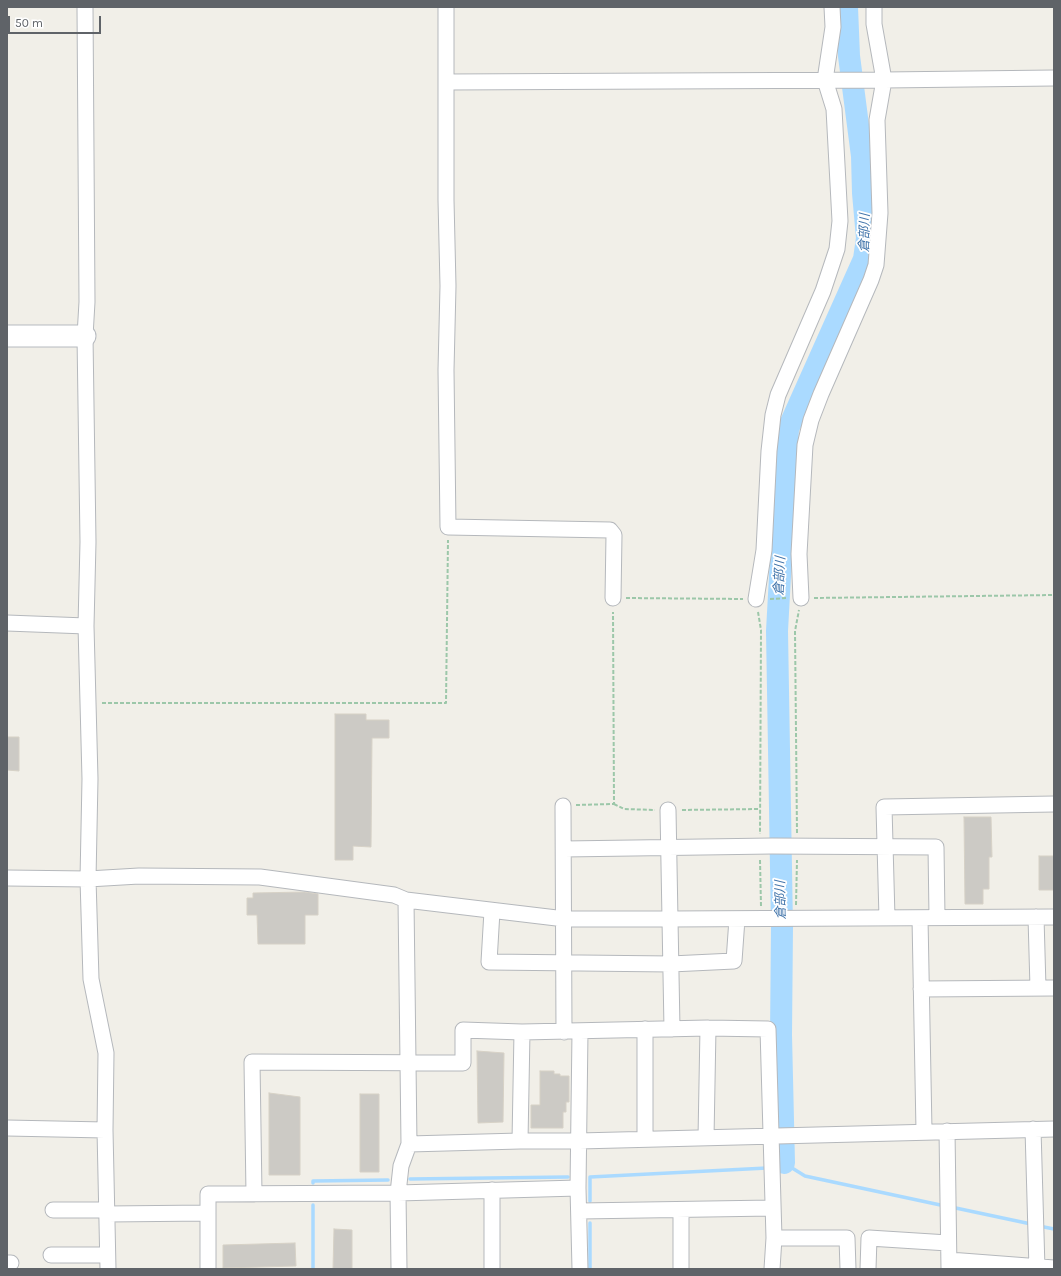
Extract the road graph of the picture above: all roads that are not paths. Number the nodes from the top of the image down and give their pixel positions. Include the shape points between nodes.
1 (85, 7) edge
2 (446, 7) edge
3 (832, 7) edge
4 (874, 7) edge
5 (1054, 78) edge
6 (827, 80) junction
7 (884, 80) junction
8 (447, 82) junction
9 (7, 336) edge
10 (85, 336) junction
11 (613, 598) road end
12 (798, 598) road end
13 (761, 599) road end
14 (7, 623) edge
15 (86, 626) junction
16 (1054, 804) edge
17 (563, 806) road end
18 (668, 810) road end
19 (670, 847) junction
20 (884, 847) junction
21 (564, 849) junction
22 (7, 878) edge
23 (88, 879) junction
24 (406, 900) junction
25 (492, 911) junction
26 (937, 917) junction
27 (1036, 917) junction
28 (1054, 917) edge
29 (887, 918) junction
30 (920, 918) junction
31 (565, 919) junction
32 (670, 919) junction
33 (737, 919) junction
34 (564, 963) junction
35 (671, 964) junction
36 (1038, 988) junction
37 (1054, 988) edge
38 (921, 990) junction
39 (708, 1028) junction
40 (644, 1029) junction
41 (672, 1029) junction
42 (522, 1032) junction
43 (564, 1032) junction
44 (580, 1032) junction
45 (409, 1062) junction
46 (7, 1128) edge
47 (1033, 1129) junction
48 (1054, 1129) edge
49 (105, 1130) junction
50 (924, 1131) junction
51 (947, 1131) junction
52 (772, 1135) junction
53 (645, 1138) junction
54 (706, 1138) junction
55 (520, 1140) junction
56 (579, 1141) junction
57 (409, 1144) junction
58 (578, 1188) junction
59 (492, 1190) junction
60 (398, 1193) junction
61 (254, 1194) junction
62 (772, 1208) junction
63 (52, 1210) dead end
64 (681, 1210) junction
65 (580, 1211) junction
66 (107, 1212) junction
67 (208, 1213) junction
68 (774, 1238) junction
69 (948, 1243) junction
70 (51, 1255) dead end
71 (108, 1262) edge
72 (949, 1264) edge
73 (1036, 1268) edge
74 (1054, 1268) edge
75 (208, 1269) edge
76 (399, 1269) edge
77 (492, 1269) edge
78 (580, 1269) edge
79 (681, 1269) edge
80 (772, 1269) edge
81 (848, 1269) edge
82 (868, 1269) edge

1 - 10 street
2 - 8 street
3 - 6 street via 833,27
4 - 7 street via 874,24
5 - 7 street
6 - 7 street
6 - 8 street
6 - 13 street via 834,109 840,221 837,249 823,291 778,395 773,415
7 - 12 street via 877,120 880,213 876,265 821,394 805,445
8 - 11 street via 448,527 610,530 614,535
9 - 10 street
10 - 15 street via 88,542
14 - 15 street
15 - 23 street via 90,779
16 - 20 street via 884,807
17 - 21 street
18 - 19 street
19 - 20 street
19 - 21 street
19 - 32 street
20 - 26 street via 936,847
20 - 29 street
21 - 31 street
22 - 23 street
23 - 24 street via 139,876 260,878 394,895
23 - 49 street via 91,979 106,1053
24 - 25 street
24 - 45 street
25 - 31 street
25 - 34 street via 489,962
26 - 27 street
26 - 30 street
27 - 28 street
27 - 36 street
29 - 30 street
29 - 33 street
30 - 38 street
31 - 32 street
31 - 34 street
32 - 33 street
32 - 35 street
33 - 35 street via 734,961
34 - 35 street
34 - 43 street
35 - 41 street
36 - 37 street
36 - 38 street
38 - 50 street
39 - 41 street
39 - 52 street via 768,1029
39 - 54 street
40 - 41 street
40 - 44 street
40 - 53 street
42 - 43 street
42 - 45 street via 463,1030 463,1063
42 - 55 street
43 - 44 street
44 - 56 street
45 - 57 street
45 - 61 street via 252,1062
46 - 49 street
47 - 48 street
47 - 51 street
47 - 73 street
49 - 66 street
50 - 51 street
50 - 52 street
51 - 69 street
52 - 54 street
52 - 62 street
53 - 54 street
53 - 56 street
55 - 56 street
55 - 57 street
56 - 58 street
57 - 60 street via 401,1166
58 - 59 street
58 - 65 street
59 - 60 street
59 - 77 street
60 - 61 street
60 - 76 street
61 - 67 street via 208,1194
62 - 64 street
62 - 68 street
63 - 66 street
64 - 65 street
64 - 79 street
65 - 78 street
66 - 67 street
66 - 71 street
67 - 75 street
68 - 80 street
68 - 81 street via 848,1238
69 - 72 street
69 - 82 street via 869,1238
70 - 71 street
72 - 73 street
73 - 74 street

